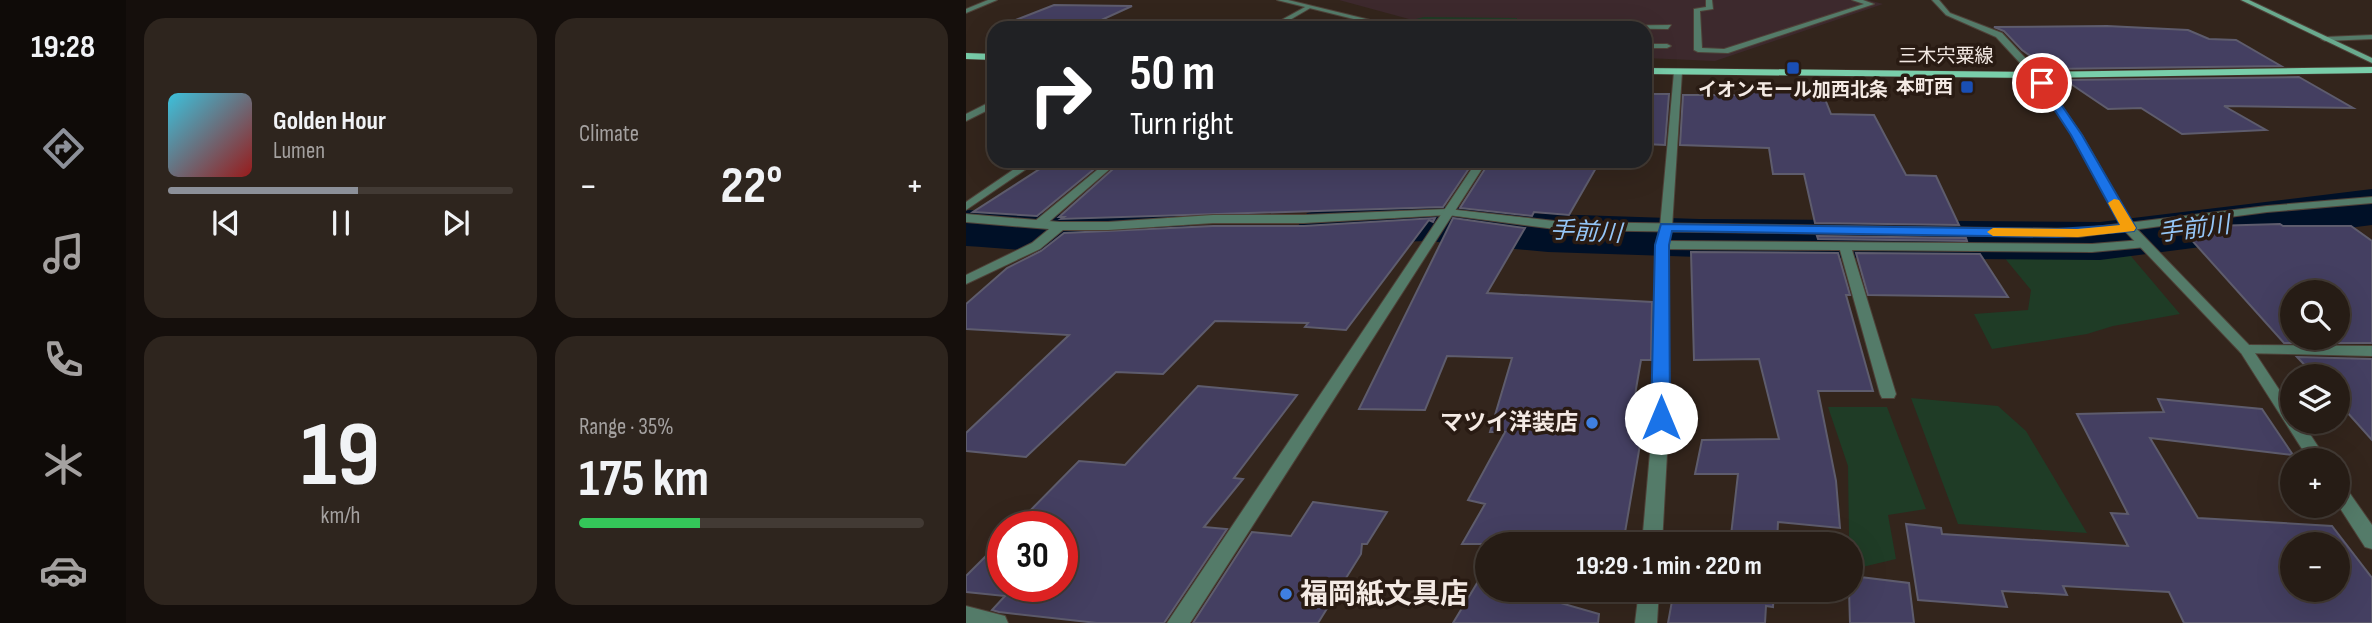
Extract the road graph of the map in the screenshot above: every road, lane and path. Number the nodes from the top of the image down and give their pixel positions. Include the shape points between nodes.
1 (994, 0) edge
2 (1280, 0) edge
3 (1709, 0) edge
4 (1854, 0) edge
5 (1935, 0) edge
6 (2244, 0) edge
7 (1310, 7) junction
8 (966, 10) edge
9 (1284, 21) edge
10 (1369, 21) edge
11 (1652, 27) edge
12 (1668, 27) dead end
13 (2372, 37) edge
14 (2325, 39) junction
15 (1652, 46) edge
16 (1667, 46) dead end
17 (966, 56) edge
18 (987, 57) edge
19 (2372, 61) edge
20 (2372, 70) edge
21 (1652, 71) edge
22 (1678, 72) junction
23 (2036, 75) junction
24 (987, 107) edge
25 (966, 118) edge
26 (1023, 168) edge
27 (1107, 168) edge
28 (1477, 168) edge
29 (2372, 200) edge
30 (966, 207) edge
31 (1448, 212) junction
32 (966, 218) edge
33 (1039, 224) junction
34 (1060, 226) junction
35 (1666, 227) junction
36 (2129, 228) junction
37 (2142, 244) junction
38 (1662, 245) junction
39 (1845, 247) junction
40 (966, 280) edge
41 (2246, 350) junction
42 (2372, 351) edge
43 (1888, 394) dead end
44 (2280, 401) edge
45 (2350, 508) edge
46 (1653, 532) edge
47 (2372, 541) edge
48 (1648, 602) edge
49 (966, 616) edge
50 (997, 623) edge
51 (1178, 623) edge
52 (1646, 623) edge

1 - 8 street
2 - 7 street
3 - 4 street via 1710,9 1697,9 1698,50 1725,51 1871,4
5 - 23 street via 1948,14 1999,35
6 - 14 main road
7 - 9 street
7 - 10 street
11 - 12 street
13 - 14 street
14 - 19 main road
15 - 16 street
17 - 18 main road
20 - 23 main road, 三木宍粟線
21 - 22 main road, 三木宍粟線
22 - 23 main road, 三木宍粟線
22 - 35 street
23 - 36 street via 2077,135
24 - 25 street
26 - 30 street
27 - 33 street
28 - 31 street
29 - 36 street
31 - 34 street
31 - 35 street via 1563,226
31 - 51 street
32 - 33 street
33 - 34 street
34 - 40 street via 1036,246
35 - 36 street via 2066,233
35 - 38 street
36 - 37 street
37 - 39 street
37 - 41 street
38 - 39 street
38 - 46 street via 1661,418
39 - 43 street
41 - 42 street
41 - 44 street
45 - 47 street
48 - 52 street
49 - 50 street

